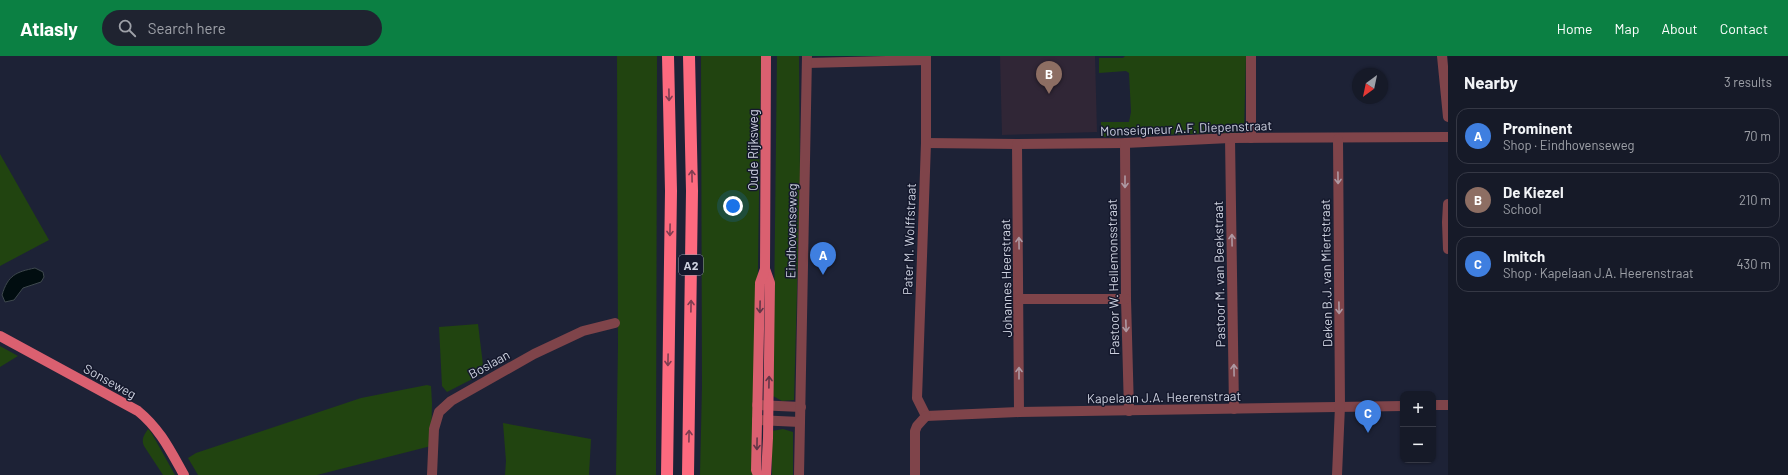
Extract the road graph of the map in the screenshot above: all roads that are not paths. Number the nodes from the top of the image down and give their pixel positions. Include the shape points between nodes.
1 (668, 56) edge
2 (690, 56) edge
3 (766, 56) edge
4 (1251, 56) edge
5 (1442, 56) edge
6 (926, 58) edge
7 (807, 59) edge
8 (1448, 117) edge
9 (1448, 137) edge
10 (1230, 138) junction
11 (1251, 138) junction
12 (1338, 139) junction
13 (926, 143) junction
14 (1125, 143) junction
15 (1017, 144) junction
16 (1448, 204) edge
17 (1448, 249) edge
18 (765, 269) junction
19 (1020, 299) junction
20 (1126, 299) junction
21 (615, 323) dead end
22 (0, 336) edge
23 (758, 405) junction
24 (1436, 405) edge
25 (1448, 405) edge
26 (768, 406) junction
27 (1340, 406) junction
28 (1400, 406) edge
29 (801, 407) junction
30 (1234, 409) junction
31 (1129, 411) junction
32 (1019, 412) junction
33 (926, 416) junction
34 (757, 420) junction
35 (768, 421) junction
36 (800, 422) junction
37 (184, 475) edge
38 (432, 475) edge
39 (667, 475) edge
40 (688, 475) edge
41 (758, 475) edge
42 (766, 475) edge
43 (799, 475) edge
44 (915, 475) edge
45 (1337, 475) edge

1 -> 39 highway, A2 via 671,191
40 -> 2 highway, A2 via 692,191
3 - 18 main road, Oude Rijksweg
4 - 11 street
5 - 8 street
6 - 7 street
6 - 13 street, Pater M. Wolffstraat
7 - 29 street, Eindhovenseweg
9 - 12 street, Monseigneur A.F. Diepenstraat
10 - 11 street, Monseigneur A.F. Diepenstraat
10 - 14 street, Monseigneur A.F. Diepenstraat
30 -> 10 street, Pastoor M. van Beekstraat
11 - 12 street, Monseigneur A.F. Diepenstraat
12 -> 27 street, Deken B.J. van Miertstraat
13 - 15 street, Monseigneur A.F. Diepenstraat
13 - 33 street, Pater M. Wolffstraat via 917,398
14 - 15 street, Monseigneur A.F. Diepenstraat
14 -> 20 street, Pastoor W. Hellemonsstraat
19 -> 15 street, Johannes Heerstraat
16 - 17 street
18 -> 23 main road, Oude Rijksweg via 760,282
26 -> 18 main road, Oude Rijksweg via 770,283
19 - 20 street
32 -> 19 street, Johannes Heerstraat
20 -> 31 street, Pastoor W. Hellemonsstraat
21 - 38 street, Boslaan via 583,331 534,354 451,401 440,412 434,429
22 - 37 main road, Sonseweg via 138,411 161,433
23 - 26 street
23 - 34 main road, Oude Rijksweg
24 - 25 street
26 - 29 street
26 - 35 main road, Oude Rijksweg
27 - 28 street, Kapelaan J.A. Heerenstraat
27 - 30 street, Kapelaan J.A. Heerenstraat
27 - 45 street, Deken B.J. van Miertstraat
29 - 36 street, Eindhovenseweg
30 - 31 street, Kapelaan J.A. Heerenstraat
31 - 32 street, Kapelaan J.A. Heerenstraat
32 - 33 street, Kapelaan J.A. Heerenstraat
33 - 44 street via 915,431
34 - 35 street
34 -> 41 main road, Oude Rijksweg
35 - 36 street
35 - 42 main road, Oude Rijksweg
36 - 43 street, Eindhovenseweg

